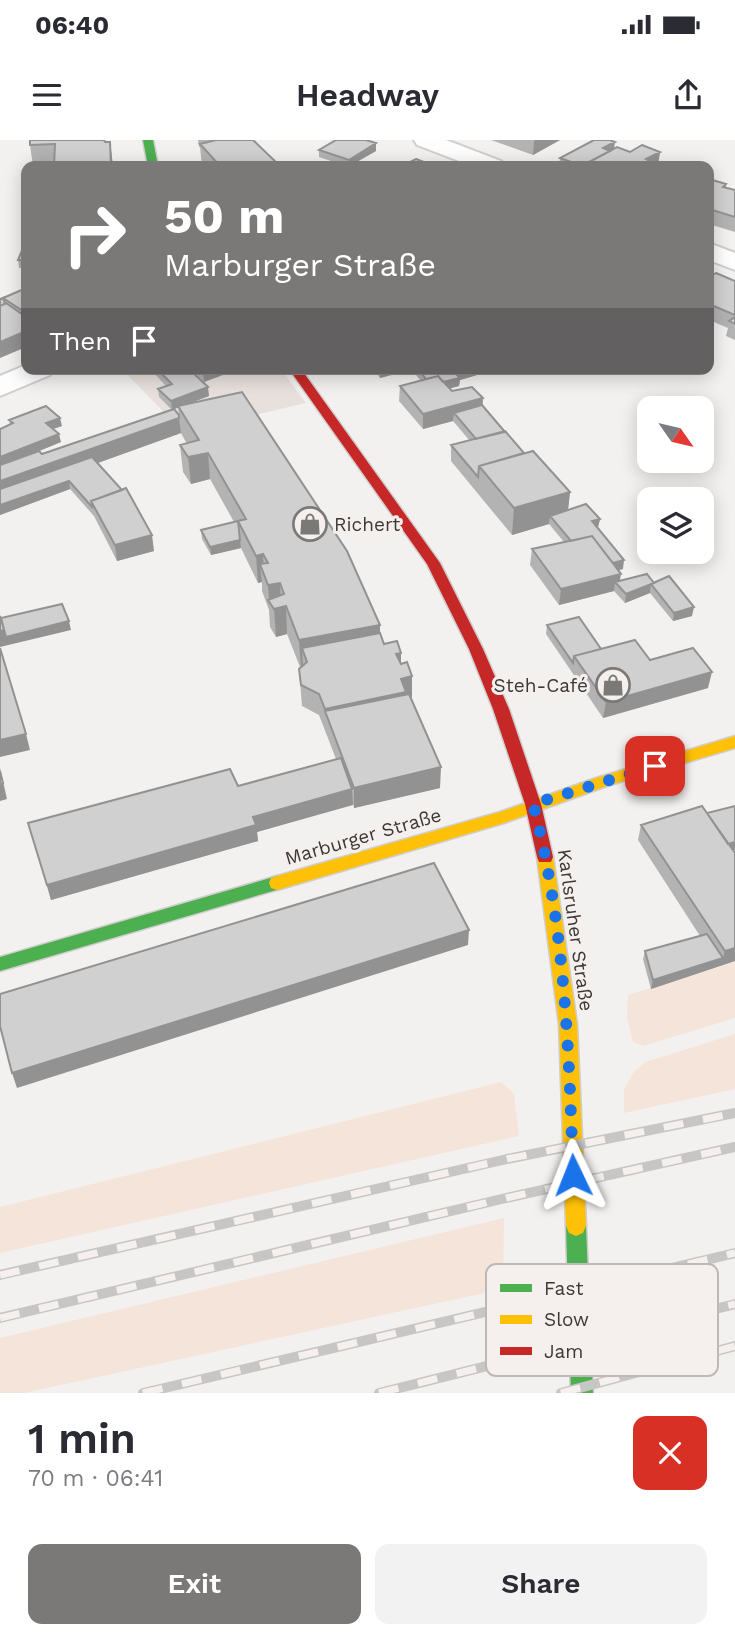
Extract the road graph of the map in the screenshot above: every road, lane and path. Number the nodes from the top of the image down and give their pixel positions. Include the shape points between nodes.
1 (148, 140) edge
2 (425, 140) edge
3 (152, 161) edge
4 (480, 161) edge
5 (714, 253) edge
6 (735, 262) edge
7 (27, 375) edge
8 (299, 375) edge
9 (0, 387) edge
10 (735, 742) edge
11 (533, 804) junction
12 (0, 964) edge
13 (577, 1264) edge

1 - 3 main road
2 - 4 street
5 - 6 street
7 - 9 street
8 - 11 main road, Karlsruher Straße via 433,563 496,697
10 - 11 main road, Marburger Straße
11 - 12 main road, Marburger Straße via 491,821
11 - 13 main road, Karlsruher Straße via 543,841 568,1024

